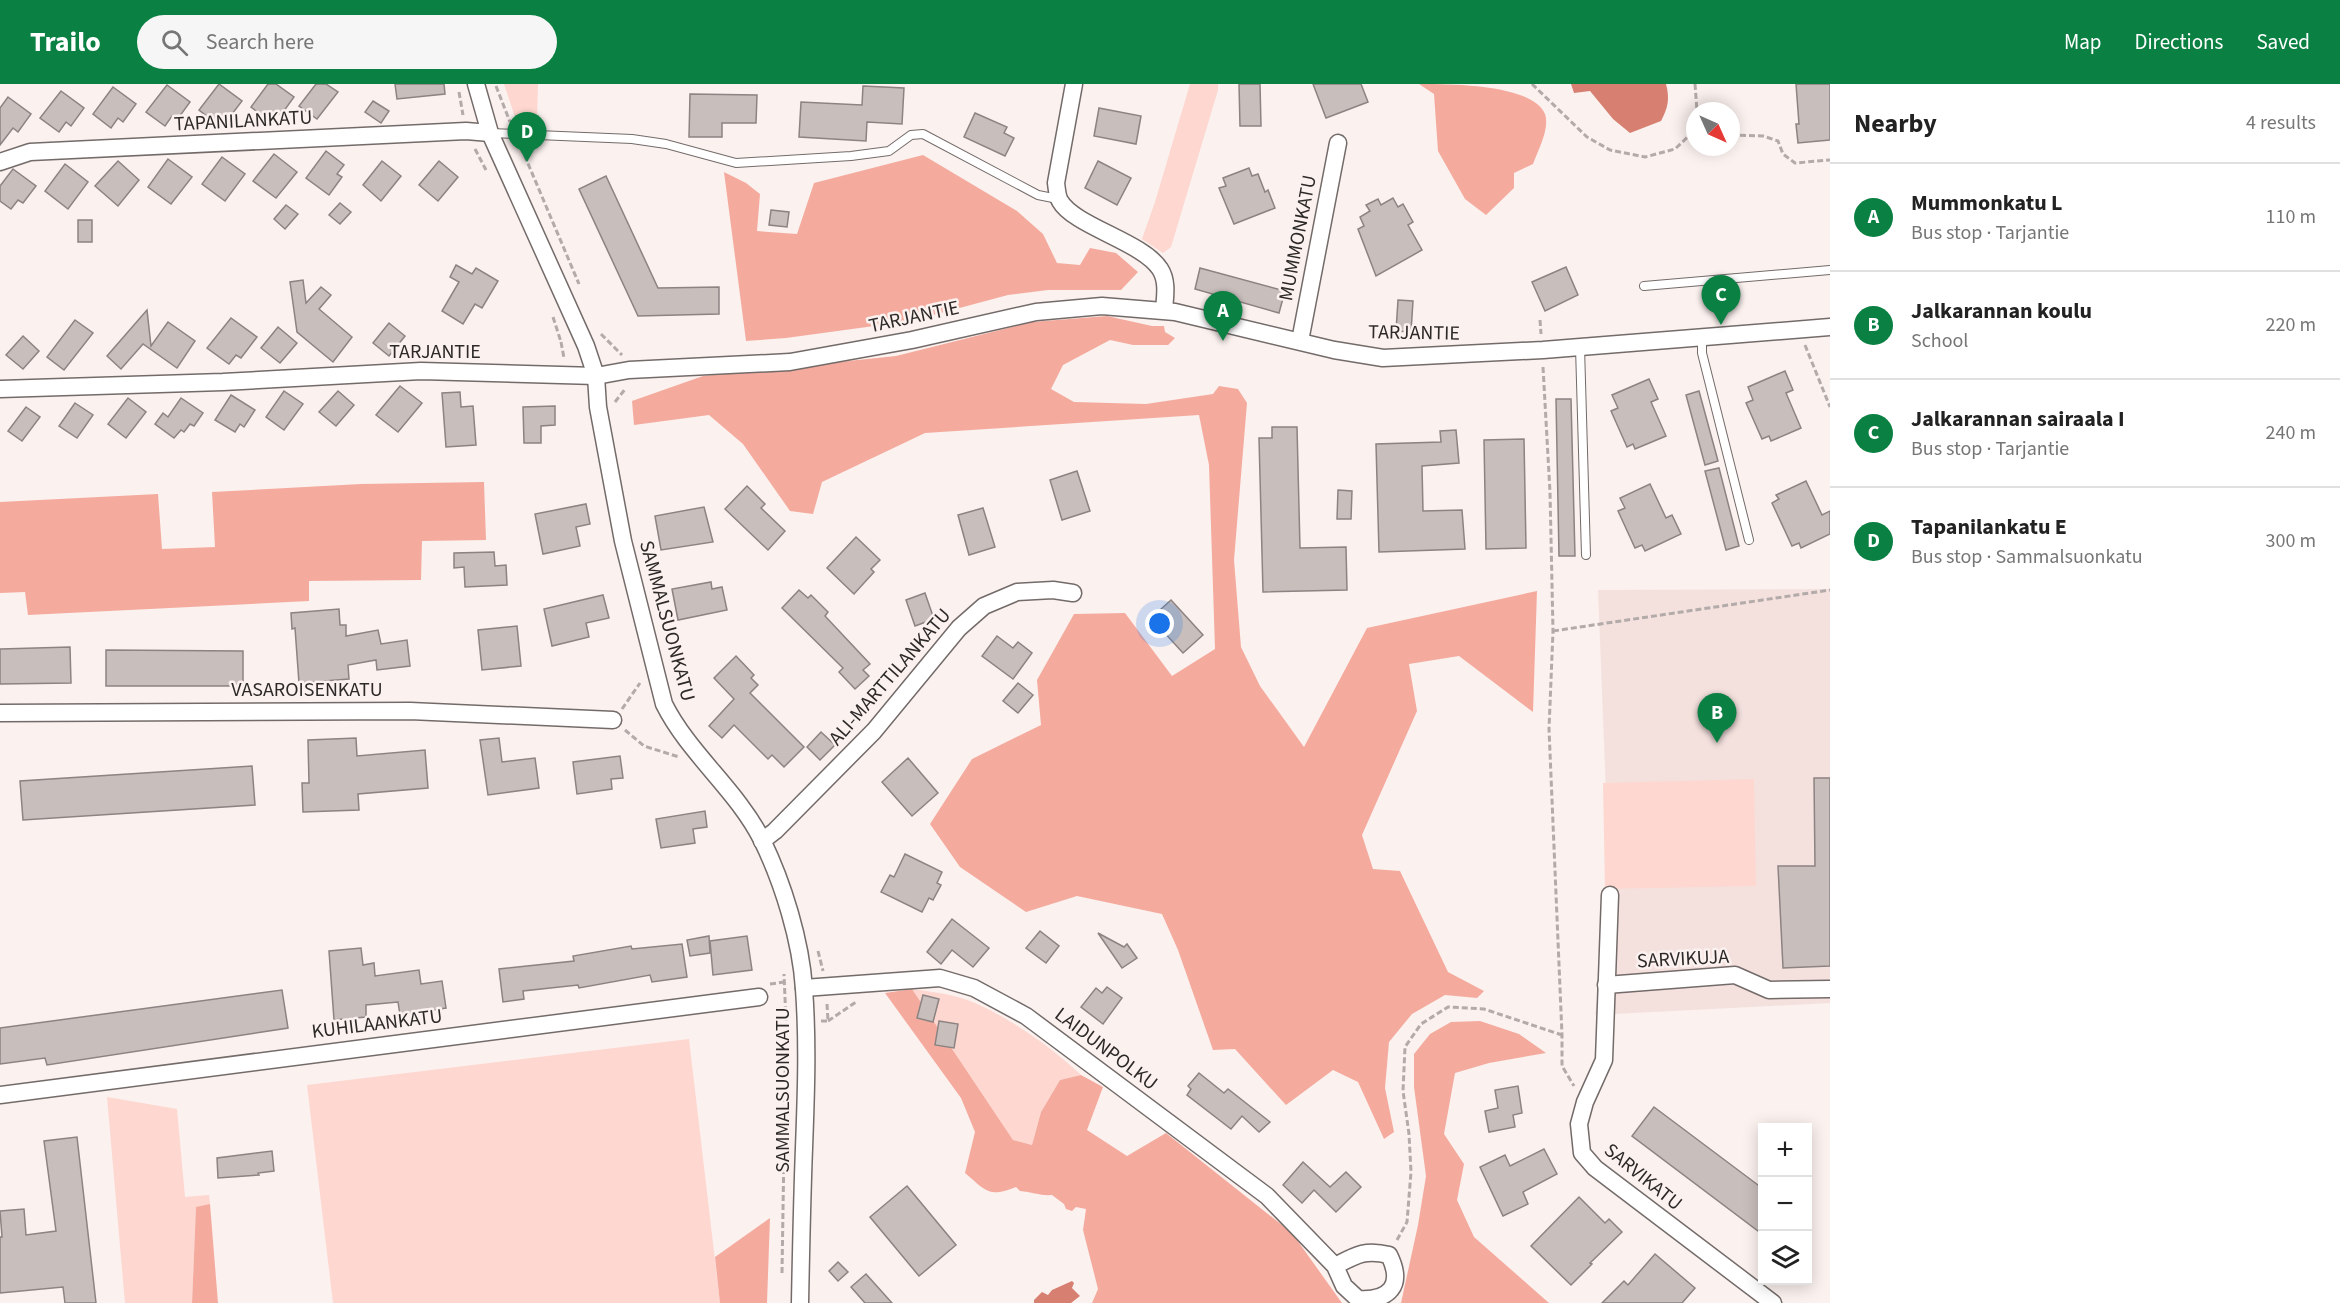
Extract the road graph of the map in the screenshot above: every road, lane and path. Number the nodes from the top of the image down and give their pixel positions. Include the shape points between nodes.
1 (477, 84) edge
2 (495, 84) edge
3 (1074, 84) edge
4 (1532, 84) edge
5 (1695, 84) edge
6 (1696, 102) edge
7 (490, 133) junction
8 (515, 134) junction
9 (1740, 135) edge
10 (1686, 139) edge
11 (1338, 143) dead end
12 (1830, 160) edge
13 (0, 162) edge
14 (1058, 199) junction
15 (1830, 270) edge
16 (1644, 286) dead end
17 (582, 293) dead end
18 (1164, 310) junction
19 (1540, 320) dead end
20 (1830, 327) edge
21 (599, 332) dead end
22 (1702, 337) junction
23 (1300, 341) junction
24 (1805, 345) dead end
25 (1580, 347) junction
26 (1543, 350) junction
27 (629, 370) junction
28 (596, 376) junction
29 (0, 388) edge
30 (1830, 407) edge
31 (617, 413) dead end
32 (1749, 540) dead end
33 (1586, 555) dead end
34 (1830, 590) edge
35 (1073, 593) dead end
36 (1553, 631) junction
37 (640, 683) dead end
38 (0, 713) edge
39 (614, 720) joint
40 (762, 841) junction
41 (1610, 896) dead end
42 (815, 940) dead end
43 (1606, 985) junction
44 (827, 986) junction
45 (804, 988) junction
46 (1830, 989) edge
47 (759, 997) dead end
48 (805, 1022) junction
49 (1562, 1035) junction
50 (0, 1095) edge
51 (1585, 1102) junction
52 (1389, 1255) junction
53 (1335, 1266) junction
54 (782, 1280) dead end
55 (800, 1303) edge
56 (1773, 1303) edge

1 - 7 street, SAMMALSUONKATU
2 - 8 path
3 - 14 street via 1056,183
4 - 10 path via 1587,137 1610,150 1645,157 1675,150
5 - 6 path
7 - 8 lane
7 - 13 street, TAPANILANKATU via 30,152
7 - 28 street, SAMMALSUONKATU
8 - 14 lane via 632,139 736,163 889,152 911,135 923,134 1038,195
8 - 17 path
9 - 12 path via 1778,141 1783,154 1796,163
11 - 23 street, MUMMONKATU
14 - 18 street via 1072,213 1134,248 1160,268
15 - 16 lane
18 - 23 street, TARJANTIE
18 - 27 street, TARJANTIE via 1102,306 1036,312 790,362
19 - 26 path
20 - 22 street, TARJANTIE
21 - 27 path via 624,357
22 - 25 street, TARJANTIE
22 - 32 lane via 1702,353
23 - 26 street, TARJANTIE via 1383,357
24 - 30 path
25 - 26 street, TARJANTIE
25 - 33 lane
26 - 36 path
27 - 28 street, TARJANTIE
27 - 31 path via 629,385 615,401
28 - 29 street, TARJANTIE via 421,371 223,382
28 - 40 street, SAMMALSUONKATU via 598,407 623,541 664,704 692,749 751,821
34 - 36 path
35 - 40 street, ALI-MARTTILANKATU via 1017,592 984,606 958,628 874,731
36 - 49 path via 1549,729
37 - 39 path
38 - 39 street, VASAROISENKATU via 410,711
40 - 45 street, SAMMALSUONKATU via 784,898
41 - 43 street, SARVIKATU
42 - 44 path
43 - 46 street, SARVIKUJA via 1736,975 1769,990
43 - 51 street, SARVIKATU via 1604,1060
44 - 45 street, LAIDUNPOLKU
44 - 48 path via 828,1021
44 - 53 street, LAIDUNPOLKU via 940,978 975,988 1026,1016 1268,1196
45 - 48 street, SAMMALSUONKATU
47 - 50 street, KUHILAANKATU
48 - 54 path via 786,1022
48 - 55 street, SAMMALSUONKATU
49 - 51 path via 1562,1066
49 - 52 path via 1484,1010 1448,1008 1421,1024 1405,1047 1402,1091 1411,1172 1407,1222
51 - 56 street, SARVIKATU via 1579,1124 1582,1153 1595,1168
52 - 53 street via 1372,1251
52 - 53 street, LAIDUNPOLKU via 1396,1269 1394,1287 1373,1300 1358,1299 1344,1286

